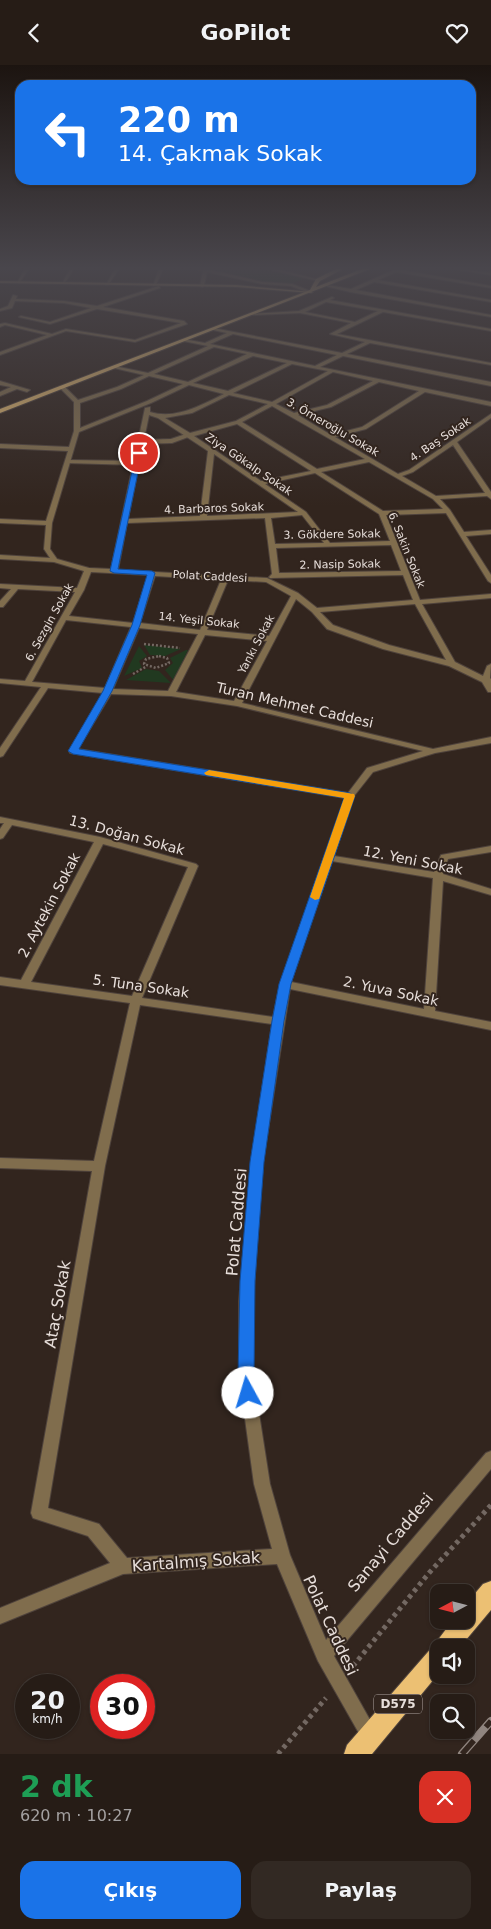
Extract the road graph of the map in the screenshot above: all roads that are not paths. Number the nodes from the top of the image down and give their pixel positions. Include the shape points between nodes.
1 (17, 348) edge
2 (165, 348) edge
3 (209, 348) edge
4 (222, 348) edge
5 (313, 348) edge
6 (356, 348) edge
7 (407, 348) edge
8 (252, 354) junction
9 (344, 354) junction
10 (0, 360) edge
11 (292, 362) junction
12 (490, 363) edge
13 (116, 367) junction
14 (316, 367) junction
15 (332, 371) junction
16 (151, 374) junction
17 (379, 381) junction
18 (0, 383) edge
19 (189, 383) junction
20 (491, 383) edge
21 (17, 387) junction
22 (62, 387) junction
23 (27, 390) dead end
24 (424, 390) junction
25 (230, 393) junction
26 (0, 394) edge
27 (77, 402) junction
28 (149, 402) junction
29 (271, 403) junction
30 (491, 404) edge
31 (0, 411) edge
32 (148, 413) junction
33 (293, 415) junction
34 (160, 417) junction
35 (491, 417) edge
36 (238, 422) junction
37 (77, 431) junction
38 (189, 435) junction
39 (330, 437) junction
40 (454, 442) junction
41 (141, 443) junction
42 (0, 446) edge
43 (72, 449) junction
44 (211, 451) junction
45 (370, 459) junction
46 (68, 462) junction
47 (137, 463) junction
48 (315, 471) junction
49 (398, 476) junction
50 (258, 483) junction
51 (490, 495) edge
52 (435, 498) junction
53 (448, 511) junction
54 (304, 513) junction
55 (382, 513) junction
56 (268, 517) junction
57 (203, 519) junction
58 (0, 521) edge
59 (124, 521) junction
60 (49, 523) junction
61 (491, 532) edge
62 (462, 534) junction
63 (393, 543) junction
64 (328, 545) junction
65 (273, 546) junction
66 (0, 557) edge
67 (56, 560) junction
68 (491, 562) edge
69 (479, 563) junction
70 (88, 570) junction
71 (114, 571) junction
72 (152, 573) junction
73 (405, 573) junction
74 (276, 575) junction
75 (226, 577) junction
76 (267, 580) junction
77 (491, 581) edge
78 (0, 586) edge
79 (16, 587) junction
80 (80, 590) junction
81 (296, 595) junction
82 (491, 596) edge
83 (417, 602) junction
84 (0, 605) edge
85 (315, 610) junction
86 (64, 619) junction
87 (136, 625) junction
88 (203, 632) junction
89 (272, 639) junction
90 (452, 664) junction
91 (491, 666) edge
92 (488, 680) edge
93 (0, 681) edge
94 (27, 684) junction
95 (46, 685) junction
96 (491, 690) edge
97 (108, 691) junction
98 (171, 694) junction
99 (237, 704) junction
100 (491, 740) edge
101 (434, 751) junction
102 (0, 754) edge
103 (350, 796) junction
104 (5, 820) edge
105 (0, 836) edge
106 (100, 840) junction
107 (491, 849) edge
108 (329, 858) junction
109 (438, 876) junction
110 (491, 892) edge
111 (0, 981) edge
112 (24, 984) junction
113 (285, 984) junction
114 (136, 1000) junction
115 (429, 1014) junction
116 (278, 1021) junction
117 (491, 1026) edge
118 (0, 1163) edge
119 (99, 1166) junction
120 (491, 1458) edge
121 (282, 1556) junction
122 (123, 1566) junction
123 (491, 1592) edge
124 (0, 1616) edge
125 (452, 1639) edge
126 (324, 1655) junction
127 (430, 1666) edge
128 (363, 1746) edge

1 - 10 street via 0,354 10,357
2 - 13 main road
3 - 16 street
4 - 8 street
5 - 9 street
6 - 9 street
7 - 12 street
8 - 11 street
8 - 19 street
9 - 14 street
9 - 20 street
11 - 14 street
11 - 25 street
13 - 16 street, 3. Ömeroğlu Sokak
13 - 22 main road
14 - 15 street
15 - 17 street
15 - 29 street
16 - 19 street, 3. Ömeroğlu Sokak
16 - 27 street
17 - 24 street
17 - 33 street via 329,406
18 - 21 street
19 - 25 street, 3. Ömeroğlu Sokak
19 - 28 street
21 - 23 street
21 - 26 street
22 - 27 street
22 - 31 main road
24 - 30 street
24 - 39 street via 364,428
25 - 29 street, 3. Ömeroğlu Sokak
25 - 34 street via 190,412
27 - 37 street
28 - 32 street
28 - 37 street
29 - 33 street, 3. Ömeroğlu Sokak
29 - 36 street
32 - 34 street, Ziya Gökalp Sokak
32 - 41 street
33 - 39 street, 3. Ömeroğlu Sokak
34 - 38 street, Ziya Gökalp Sokak
35 - 40 street, 4. Baş Sokak
36 - 38 street
36 - 48 street, 6. Sakin Sokak
37 - 43 street
38 - 41 street via 172,441
38 - 44 street, Ziya Gökalp Sokak
39 - 45 street, 3. Ömeroğlu Sokak
40 - 49 street, 4. Baş Sokak
40 - 51 street
41 - 47 street
42 - 43 street
43 - 46 street
44 - 50 street, Ziya Gökalp Sokak
44 - 57 street
45 - 48 street
45 - 49 street, 3. Ömeroğlu Sokak
46 - 47 street
46 - 60 street
47 - 59 street
48 - 50 street
48 - 55 street, 6. Sakin Sokak
49 - 52 street, 3. Ömeroğlu Sokak
50 - 54 street, Ziya Gökalp Sokak
51 - 52 street
52 - 53 street, 3. Ömeroğlu Sokak
53 - 55 street
53 - 62 street, 3. Ömeroğlu Sokak
54 - 56 street, 4. Barbaros Sokak
54 - 64 street, Ziya Gökalp Sokak
55 - 63 street, 6. Sakin Sokak
56 - 57 street, 4. Barbaros Sokak
56 - 65 street
57 - 59 street, 4. Barbaros Sokak
58 - 60 street
59 - 71 street
60 - 67 street via 47,549
61 - 62 street
62 - 69 street, 3. Ömeroğlu Sokak
63 - 64 street, 3. Gökdere Sokak
63 - 73 street, 6. Sakin Sokak
64 - 65 street, 3. Gökdere Sokak
65 - 74 street
66 - 67 street, Polat Caddesi
67 - 70 street, Polat Caddesi
68 - 69 street
69 - 77 street, 3. Ömeroğlu Sokak
70 - 71 street, Polat Caddesi
70 - 80 street, 6. Sezgin Sokak
71 - 72 street, Polat Caddesi
72 - 75 street, Polat Caddesi
72 - 87 street
73 - 74 street, 2. Nasip Sokak
73 - 83 street, 6. Sakin Sokak
74 - 76 street
75 - 76 street, Polat Caddesi
75 - 88 street
76 - 81 street, Polat Caddesi
78 - 79 street
79 - 80 street
79 - 84 street
80 - 86 street, 6. Sezgin Sokak
81 - 85 street, Polat Caddesi
81 - 89 street, Yankı Sokak
82 - 83 street
83 - 85 street
83 - 90 street, 6. Sakin Sokak
85 - 90 street, Polat Caddesi via 330,627 386,647
86 - 87 street, 14. Yeşil Sokak
86 - 94 street, 6. Sezgin Sokak
87 - 88 street, 14. Yeşil Sokak
87 - 97 street
88 - 89 street, 14. Yeşil Sokak
88 - 98 street
89 - 99 street, Yankı Sokak
90 - 92 street, Polat Caddesi
91 - 92 street
92 - 96 street
93 - 94 street, Turan Mehmet Caddesi
94 - 95 street, Turan Mehmet Caddesi
95 - 97 street, Turan Mehmet Caddesi
95 - 102 street
97 - 98 street, Turan Mehmet Caddesi
97 - 103 street via 73,751
98 - 99 street, Turan Mehmet Caddesi
99 - 101 street, Turan Mehmet Caddesi
100 - 101 street, Polat Caddesi
101 - 103 street, Polat Caddesi via 370,770
103 - 108 street, Polat Caddesi
104 - 105 street
104 - 106 street, 13. Doğan Sokak
106 - 112 street, 2. Aytekin Sokak
106 - 114 street, 13. Doğan Sokak via 193,866
107 - 109 street via 444,857
108 - 109 street, 12. Yeni Sokak
108 - 113 street, Polat Caddesi
109 - 110 street, 12. Yeni Sokak
109 - 115 street
111 - 112 street, 5. Tuna Sokak
112 - 114 street, 5. Tuna Sokak
113 - 115 street, 2. Yuva Sokak
113 - 116 street, Polat Caddesi
114 - 116 street, 5. Tuna Sokak
114 - 119 street, Ataç Sokak
115 - 117 street, 2. Yuva Sokak
116 - 121 street, Polat Caddesi via 257,1162 246,1301 246,1375 262,1484
118 - 119 street
119 - 122 street, Ataç Sokak via 39,1513 93,1530
120 - 126 street, Sanayi Caddesi
121 - 122 street, Kartalmış Sokak
121 - 126 street, Polat Caddesi
122 - 124 street, Kartalmış Sokak
123 - 125 highway
126 - 128 street, Polat Caddesi via 340,1683
127 - 128 highway, D575

